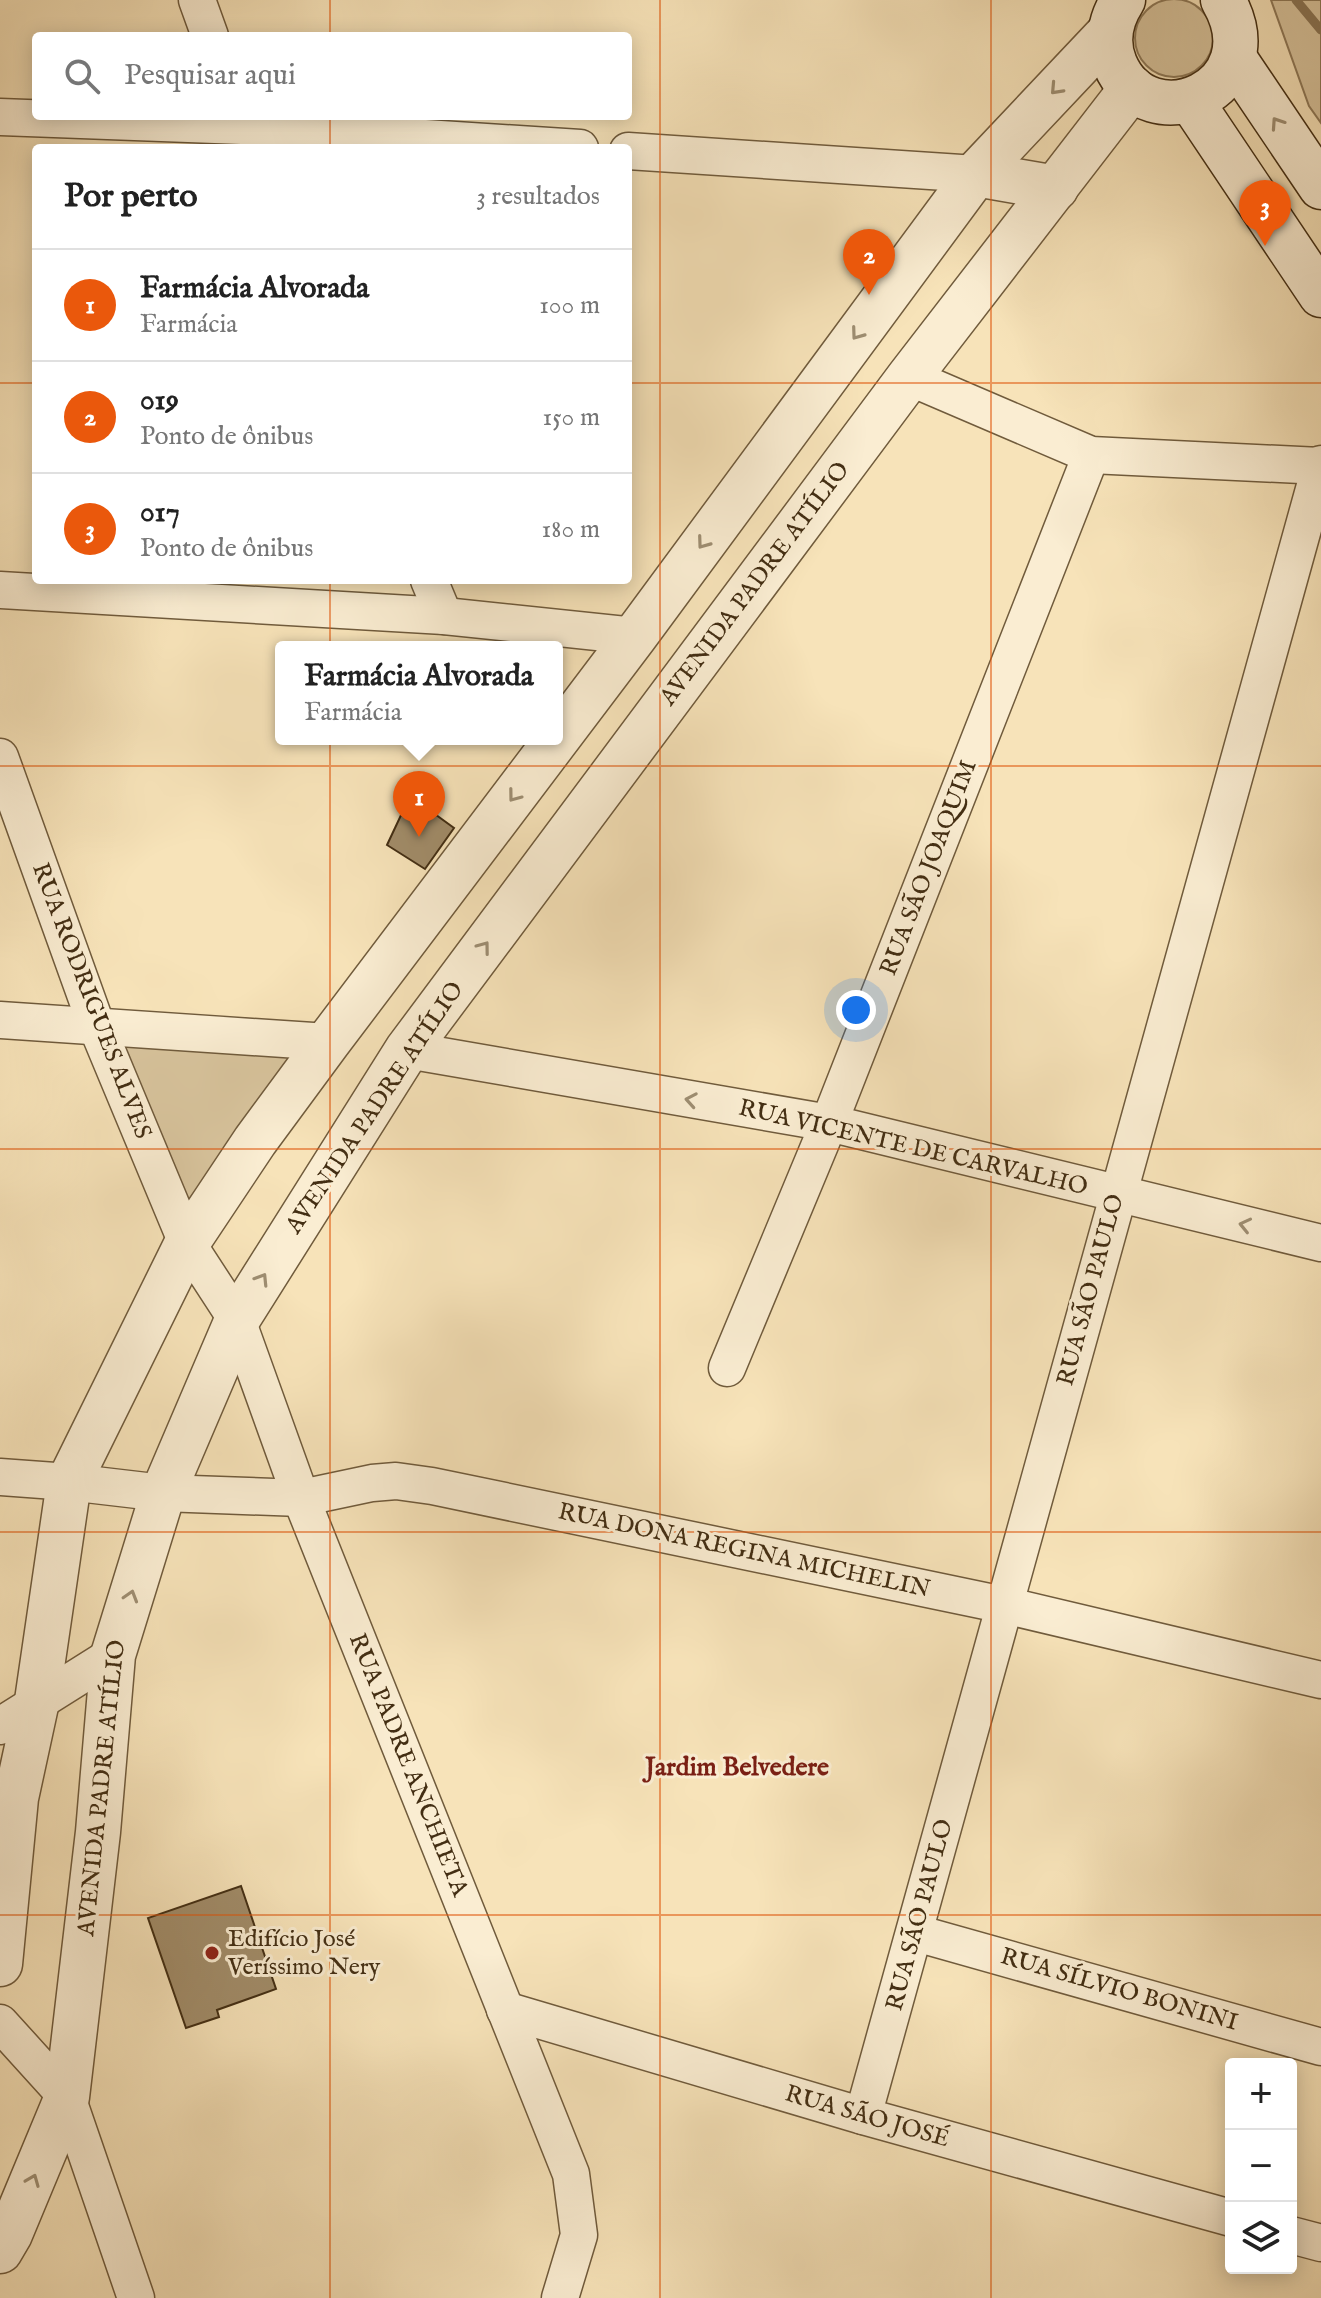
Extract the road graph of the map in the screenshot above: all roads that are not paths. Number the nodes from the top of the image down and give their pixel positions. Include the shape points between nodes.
1 (197, 0) edge
2 (1223, 0) edge
3 (1109, 11) edge
4 (209, 32) edge
5 (1234, 58) junction
6 (1132, 88) junction
7 (1191, 101) junction
8 (0, 117) edge
9 (32, 119) edge
10 (56, 120) edge
11 (244, 130) edge
12 (505, 144) edge
13 (632, 151) edge
14 (976, 174) junction
15 (1321, 187) edge
16 (1056, 188) junction
17 (1321, 295) edge
18 (909, 377) junction
19 (1091, 455) junction
20 (1321, 465) edge
21 (431, 584) edge
22 (0, 590) edge
23 (444, 616) junction
24 (635, 636) junction
25 (563, 731) edge
26 (553, 745) edge
27 (0, 757) edge
28 (0, 1020) edge
29 (97, 1027) junction
30 (328, 1042) junction
31 (407, 1050) junction
32 (829, 1123) junction
33 (1117, 1194) junction
34 (187, 1243) junction
35 (1321, 1243) edge
36 (237, 1320) junction
37 (727, 1368) dead end
38 (0, 1477) edge
39 (69, 1482) junction
40 (163, 1493) junction
41 (301, 1498) junction
42 (1004, 1605) junction
43 (113, 1655) junction
44 (1321, 1680) edge
45 (37, 1701) junction
46 (0, 1726) edge
47 (916, 1933) junction
48 (0, 1964) edge
49 (505, 2010) junction
50 (0, 2023) edge
51 (1321, 2047) edge
52 (67, 2097) junction
53 (863, 2116) junction
54 (1225, 2216) edge
55 (1297, 2237) edge
56 (1321, 2243) edge
57 (0, 2251) edge
58 (136, 2298) edge
59 (560, 2298) edge

1 - 4 street
2 - 5 street via 1237,37
3 - 6 street via 1110,53
3 -> 14 street
5 - 7 street via 1225,77
15 -> 5 street
6 - 7 street via 1150,99
6 - 16 street, AVENIDA PADRE ATÍLIO
7 - 17 street
8 - 9 street
10 - 11 street
11 - 12 street
13 - 14 street
14 - 16 street
14 -> 24 street
16 - 18 street, AVENIDA PADRE ATÍLIO
18 - 19 street
31 -> 18 street, AVENIDA PADRE ATÍLIO
19 - 20 street
19 - 32 street, RUA SÃO JOAQUIM
20 - 33 street, RUA SÃO PAULO
21 - 23 street
22 - 23 street
23 - 24 street
24 -> 25 street
26 -> 30 street
27 - 29 street, RUA RODRIGUES ALVES
28 - 29 street
29 - 30 street
29 - 34 street, RUA RODRIGUES ALVES
30 - 34 street
32 -> 31 street, RUA VICENTE DE CARVALHO
36 -> 31 street, AVENIDA PADRE ATÍLIO
32 - 33 street, RUA VICENTE DE CARVALHO
32 - 37 street, RUA SÃO JOAQUIM
35 -> 33 street, RUA VICENTE DE CARVALHO
33 - 42 street, RUA SÃO PAULO
34 - 36 street, RUA PADRE ANCHIETA
34 - 39 street
36 - 40 street, AVENIDA PADRE ATÍLIO
36 - 41 street, RUA PADRE ANCHIETA
38 - 39 street, RUA DONA REGINA MICHELIN
39 - 40 street, RUA DONA REGINA MICHELIN
39 - 45 street
40 - 41 street, RUA DONA REGINA MICHELIN
43 -> 40 street, AVENIDA PADRE ATÍLIO
41 - 42 street, RUA DONA REGINA MICHELIN via 372,1483 432,1486
41 - 49 street, RUA PADRE ANCHIETA
42 - 44 street, RUA DONA REGINA MICHELIN
42 - 47 street, RUA SÃO PAULO
43 - 45 street
43 - 52 street, AVENIDA PADRE ATÍLIO
45 - 46 street
45 - 48 street via 16,1798
47 - 51 street, RUA SÍLVIO BONINI
47 - 53 street, RUA SÃO PAULO
49 - 53 street, RUA SÃO JOSÉ
49 - 59 street, RUA PADRE ANCHIETA via 571,2174 579,2235
50 - 52 street
57 -> 52 street, AVENIDA PADRE ATÍLIO
52 - 58 street
53 - 54 street, RUA SÃO JOSÉ
55 - 56 street

